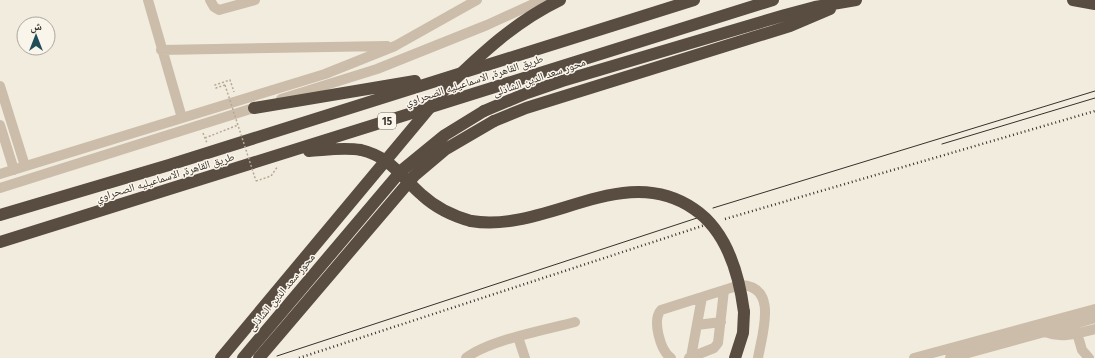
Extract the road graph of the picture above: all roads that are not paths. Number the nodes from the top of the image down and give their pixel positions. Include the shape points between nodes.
1 (148, 0) edge
2 (210, 0) edge
3 (255, 0) edge
4 (477, 0) edge
5 (542, 0) edge
6 (560, 0) edge
7 (694, 0) edge
8 (774, 0) edge
9 (850, 0) edge
10 (1073, 0) edge
11 (1095, 4) edge
12 (395, 46) junction
13 (161, 50) junction
14 (450, 76) junction
15 (0, 86) edge
16 (2, 100) edge
17 (254, 108) junction
18 (182, 118) junction
19 (0, 125) edge
20 (288, 153) junction
21 (25, 166) junction
22 (14, 170) junction
23 (0, 174) edge
24 (0, 188) edge
25 (0, 215) edge
26 (0, 242) edge
27 (724, 290) junction
28 (702, 297) junction
29 (575, 322) dead end
30 (721, 322) junction
31 (1093, 322) edge
32 (697, 325) junction
33 (1045, 332) junction
34 (1077, 333) junction
35 (518, 337) junction
36 (222, 358) edge
37 (243, 358) edge
38 (259, 358) edge
39 (466, 358) edge
40 (525, 358) edge
41 (671, 358) edge
42 (690, 358) edge
43 (735, 358) edge
44 (758, 358) edge
45 (914, 358) edge
46 (950, 358) edge
47 (1089, 358) edge

1 - 13 street
2 - 3 street via 214,8 219,10
4 - 12 street
5 - 17 street via 377,69
6 - 36 highway, محور سعد الدين الشاذلى, bridge via 540,9 512,29 447,87
7 - 14 highway, طريق القاهرة, الاسماعيليه الصحراوي / 15
8 - 20 highway, طريق القاهرة, الاسماعيليه الصحراوي / 15
9 - 37 highway, محور سعد الدين الشاذلى, bridge via 780,17 562,81 484,111 445,134 401,171
9 - 38 highway, bridge via 790,26 526,108 494,121 446,149 414,176
10 - 11 highway
12 - 13 street
12 - 18 street via 325,74
13 - 18 street
14 - 17 highway
14 - 25 highway, طريق القاهرة, الاسماعيليه الصحراوي / 15
15 - 16 street
16 - 21 street
17 - 24 street
18 - 21 street
19 - 22 street
20 - 26 highway, طريق القاهرة, الاسماعيليه الصحراوي / 15
20 - 43 highway, bridge via 344,148 369,152 398,169 415,189 432,203 450,214 471,221 511,222 621,192 651,192 671,197 698,211 718,233 731,260 744,312 743,333
21 - 22 street
22 - 23 street
27 - 28 street
27 - 30 street
27 - 44 street via 745,285 755,289 762,296 766,311
28 - 32 street
28 - 41 street via 658,313 657,327 665,352
29 - 35 street
30 - 32 street
30 - 42 street via 720,339 716,345
31 - 33 street
31 - 34 street
31 - 45 street
32 - 42 street
33 - 34 street via 1062,336
33 - 46 street
34 - 47 street via 1082,350
35 - 39 street via 480,349
35 - 40 street

